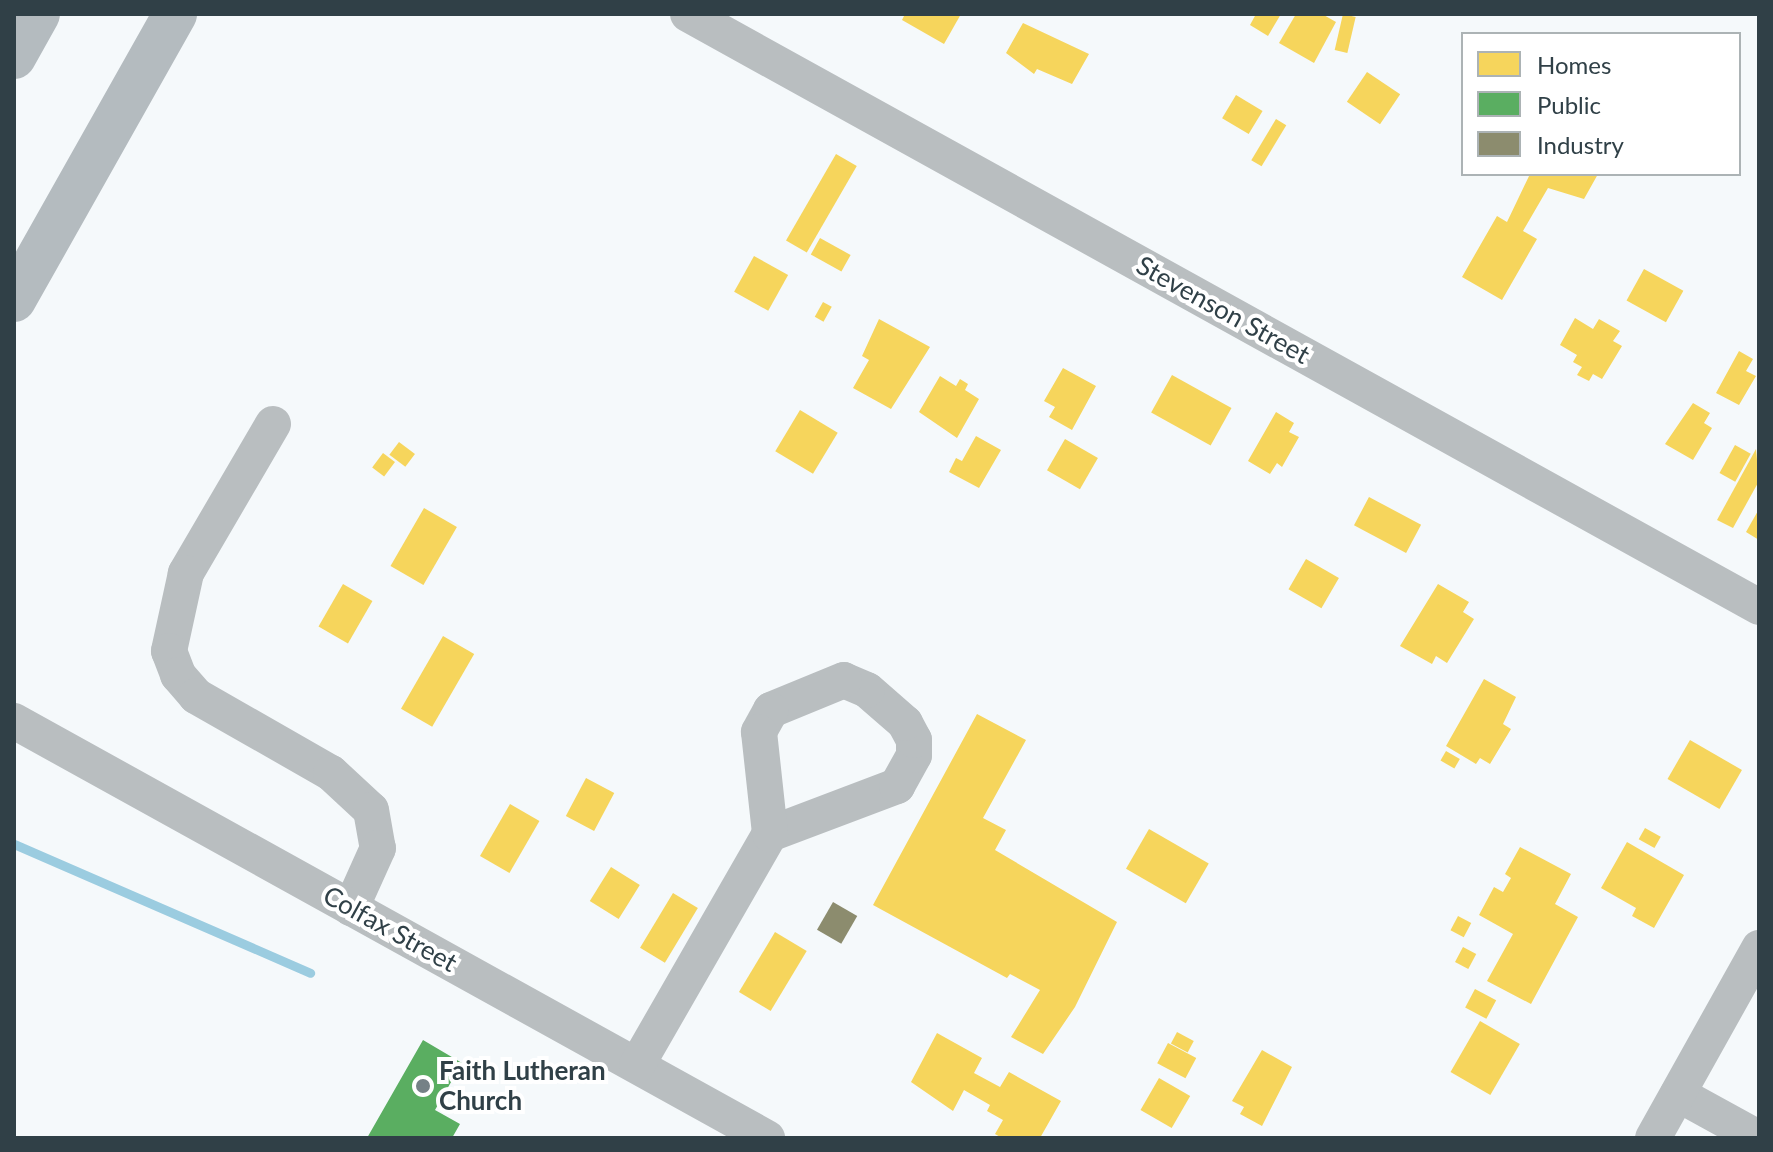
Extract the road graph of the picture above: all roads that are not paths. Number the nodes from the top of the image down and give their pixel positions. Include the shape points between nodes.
1 (38, 14) edge
2 (175, 14) edge
3 (688, 14) edge
4 (14, 57) edge
5 (14, 300) edge
6 (273, 424) dead end
7 (1759, 607) edge
8 (14, 721) edge
9 (770, 834) junction
10 (351, 908) junction
11 (1759, 948) edge
12 (637, 1065) junction
13 (1678, 1094) junction
14 (767, 1138) edge
15 (1653, 1138) edge
16 (1758, 1138) edge

1 - 4 highway
2 - 5 highway
3 - 7 street, Stevenson Street
6 - 10 street via 186,573 169,651 178,675 196,696 331,773 371,810 378,848
8 - 10 street, Colfax Street
9 - 9 street via 897,786 914,755 914,740 905,723 867,690 844,680 771,710 759,732
9 - 12 street
10 - 12 street, Colfax Street
11 - 13 street
12 - 14 street, Colfax Street
13 - 15 street
13 - 16 street

